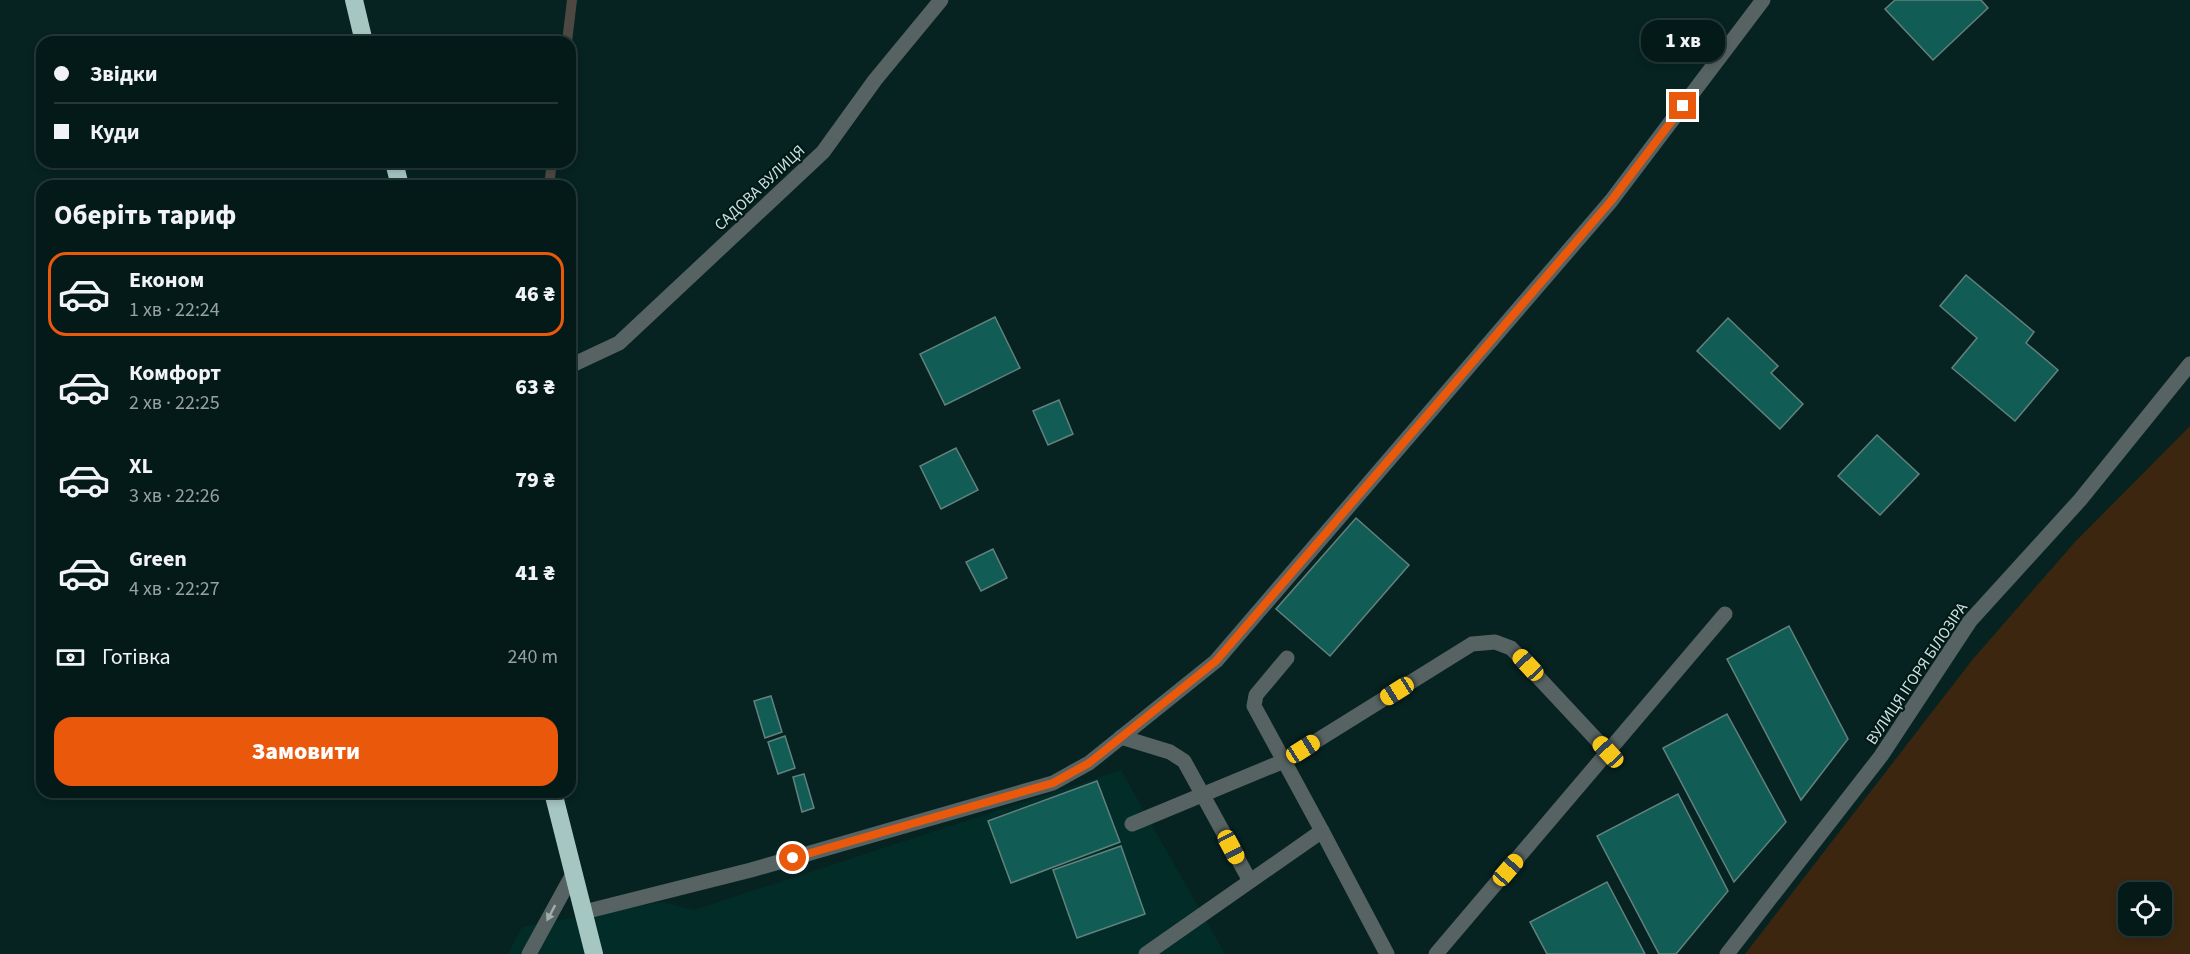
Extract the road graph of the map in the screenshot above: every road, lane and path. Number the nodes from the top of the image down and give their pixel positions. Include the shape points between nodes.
1 (354, 0) edge
2 (941, 0) edge
3 (1763, 0) edge
4 (363, 36) edge
5 (576, 363) edge
6 (2190, 364) edge
7 (1725, 614) dead end
8 (1287, 658) dead end
9 (1121, 737) junction
10 (1608, 752) junction
11 (1284, 761) junction
12 (1203, 795) junction
13 (555, 798) edge
14 (1132, 824) dead end
15 (1322, 831) junction
16 (574, 872) junction
17 (1250, 881) junction
18 (584, 912) junction
19 (529, 954) edge
20 (594, 954) edge
21 (1146, 954) edge
22 (1387, 954) edge
23 (1436, 954) edge
24 (1727, 954) edge

1 - 4 highway
2 - 5 street, САДОВА ВУЛИЦЯ via 875,80 823,152 619,343
3 - 9 street via 1611,201 1216,661
6 - 24 street, ВУЛИЦЯ ІГОРЯ БІЛОЗІРА via 2080,500 1970,621 1881,756
7 - 10 street
8 - 11 street via 1256,695 1254,706
9 - 12 street via 1170,752 1184,761
9 - 18 street via 1089,763 1053,783 751,870
10 - 11 street via 1511,648 1495,642 1472,644
10 - 23 street
11 - 12 street
11 - 15 street
12 - 14 street
12 - 17 street
13 - 16 highway
15 - 17 street
15 - 22 street
16 - 18 highway
16 -> 19 street
17 - 21 street
18 - 20 highway

